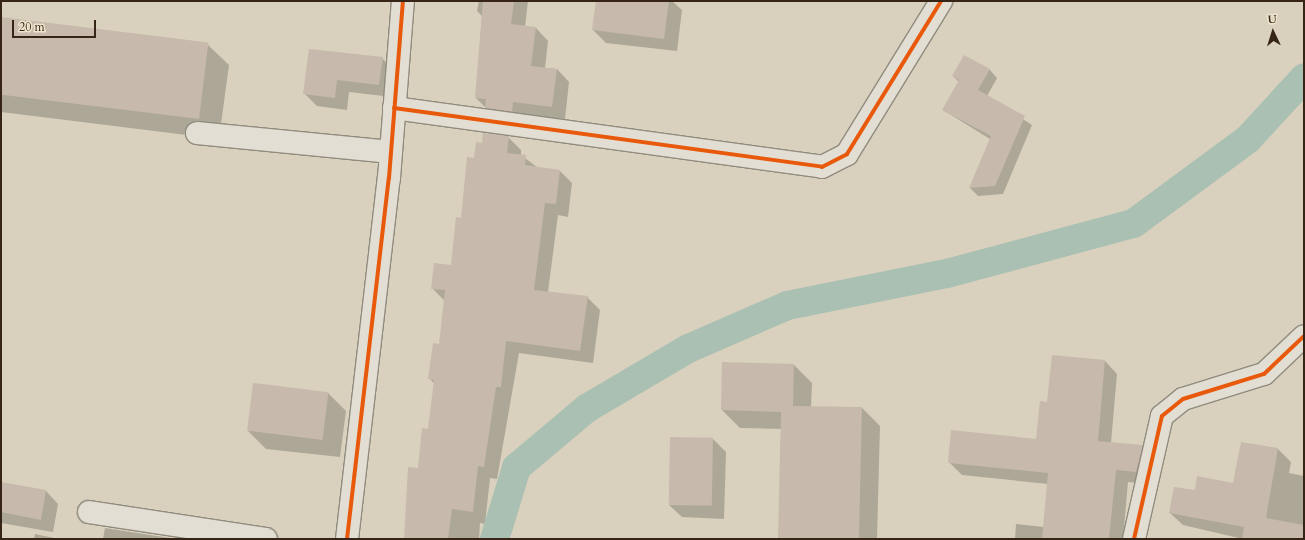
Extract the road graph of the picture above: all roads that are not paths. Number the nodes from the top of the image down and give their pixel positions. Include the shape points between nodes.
1 (403, 1) edge
2 (941, 1) edge
3 (394, 108) junction
4 (197, 133) dead end
5 (391, 152) junction
6 (1304, 336) edge
7 (89, 512) dead end
8 (266, 539) edge
9 (347, 539) edge
10 (1134, 539) edge

1 - 3 street
2 - 3 street via 847,154 822,167
3 - 5 street
4 - 5 street
5 - 9 street
6 - 10 street via 1264,374 1183,399 1162,416
7 - 8 street

